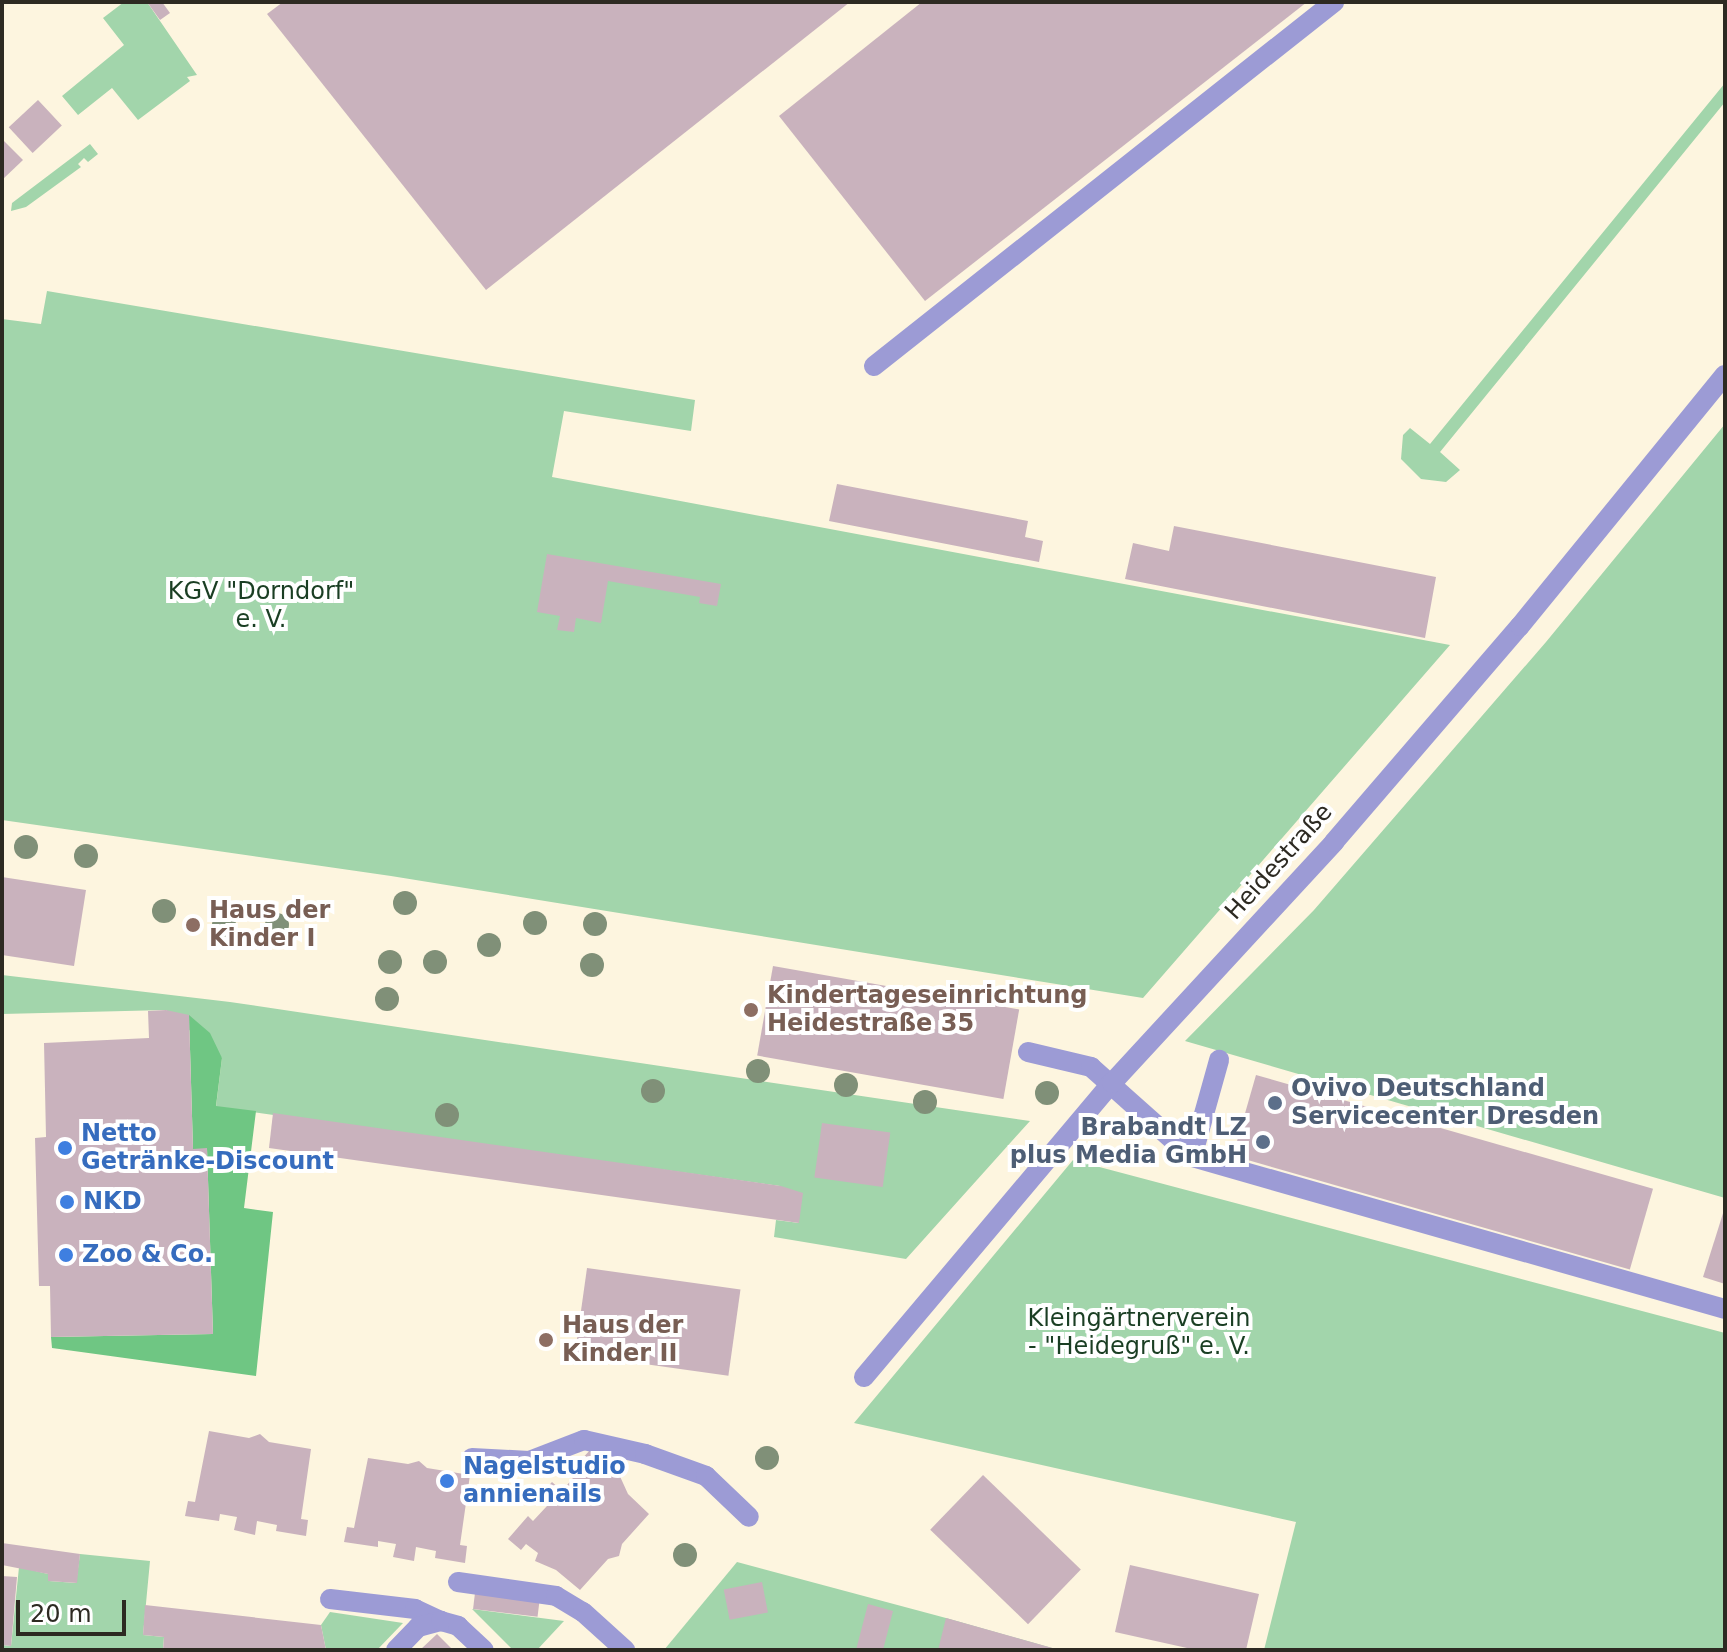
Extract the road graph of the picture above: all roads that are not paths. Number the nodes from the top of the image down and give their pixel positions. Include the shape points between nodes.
1 (1334, 2) edge
2 (874, 366) dead end
3 (1725, 375) edge
4 (1028, 1052) dead end
5 (1219, 1060) dead end
6 (1112, 1083) junction
7 (1192, 1157) junction
8 (1725, 1309) edge
9 (864, 1377) dead end
10 (472, 1458) dead end
11 (749, 1517) dead end
12 (458, 1582) dead end
13 (330, 1599) dead end
14 (441, 1621) junction
15 (396, 1650) edge
16 (484, 1650) edge
17 (625, 1650) edge

1 - 2 street
3 - 6 street, Heidestraße via 1355,818
4 - 6 street via 1085,1063
5 - 7 street
6 - 7 street
6 - 9 street, Heidestraße
7 - 8 street
10 - 11 street via 529,1461 584,1440 706,1476
12 - 17 street via 556,1596 583,1612
13 - 14 street via 415,1609
14 - 15 street via 418,1627
14 - 16 street via 458,1626

